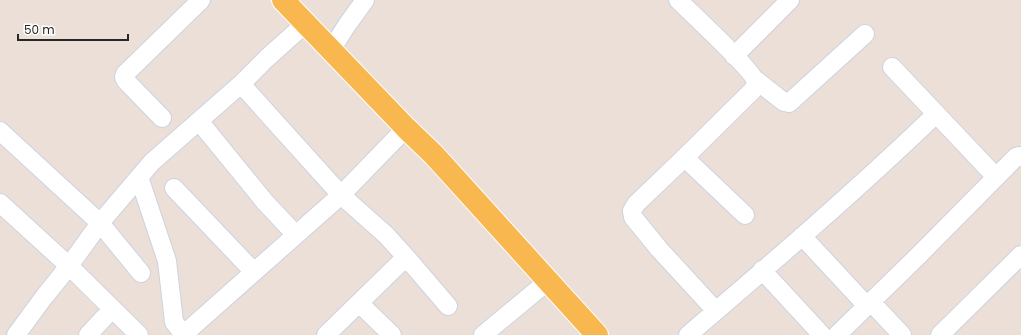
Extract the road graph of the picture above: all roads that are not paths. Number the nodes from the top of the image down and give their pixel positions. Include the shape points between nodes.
1 (202, 0) edge
2 (282, 0) edge
3 (365, 0) edge
4 (790, 0) edge
5 (684, 2) edge
6 (306, 24) junction
7 (865, 34) dead end
8 (331, 50) junction
9 (734, 56) junction
10 (892, 67) dead end
11 (756, 80) junction
12 (241, 84) junction
13 (936, 114) junction
14 (162, 118) dead end
15 (199, 121) junction
16 (406, 128) junction
17 (0, 131) edge
18 (1021, 157) edge
19 (685, 158) junction
20 (139, 177) junction
21 (996, 177) junction
22 (174, 188) dead end
23 (341, 195) junction
24 (0, 203) edge
25 (745, 215) dead end
26 (100, 223) junction
27 (296, 235) junction
28 (802, 236) junction
29 (1021, 256) edge
30 (406, 257) junction
31 (69, 266) junction
32 (762, 270) junction
33 (254, 272) junction
34 (141, 273) dead end
35 (548, 281) junction
36 (359, 303) junction
37 (869, 304) junction
38 (448, 306) dead end
39 (112, 309) junction
40 (716, 311) junction
41 (16, 335) edge
42 (88, 335) edge
43 (139, 335) edge
44 (184, 335) edge
45 (326, 335) edge
46 (392, 335) edge
47 (483, 335) edge
48 (596, 335) edge
49 (688, 335) edge
50 (822, 335) edge
51 (837, 335) edge
52 (902, 335) edge
53 (940, 335) edge

1 - 14 street via 125,74 126,81
2 - 6 main road
3 - 8 street
4 - 9 street
5 - 9 street
6 - 8 main road
6 - 12 street
7 - 11 street via 790,103 784,102
8 - 16 main road
9 - 11 street
10 - 13 street
11 - 19 street via 753,90
12 - 15 street
12 - 23 street
13 - 21 street
13 - 28 street
15 - 20 street via 152,162
15 - 27 street via 265,202
16 - 23 street
16 - 35 main road via 434,155
17 - 26 street
18 - 21 street via 1016,157
19 - 25 street
19 - 40 street via 633,206 632,213 659,249
20 - 26 street
20 - 44 street via 167,261 174,322
21 - 37 street
22 - 33 street
23 - 27 street
23 - 30 street
24 - 31 street
26 - 31 street
26 - 34 street
27 - 33 street
28 - 32 street
28 - 37 street
29 - 53 street
30 - 36 street
30 - 38 street
31 - 39 street
31 - 41 street
32 - 40 street
32 - 50 street
33 - 44 street
35 - 47 street
35 - 48 main road
36 - 45 street
36 - 46 street
37 - 51 street
37 - 52 street
39 - 42 street
39 - 43 street
40 - 49 street

